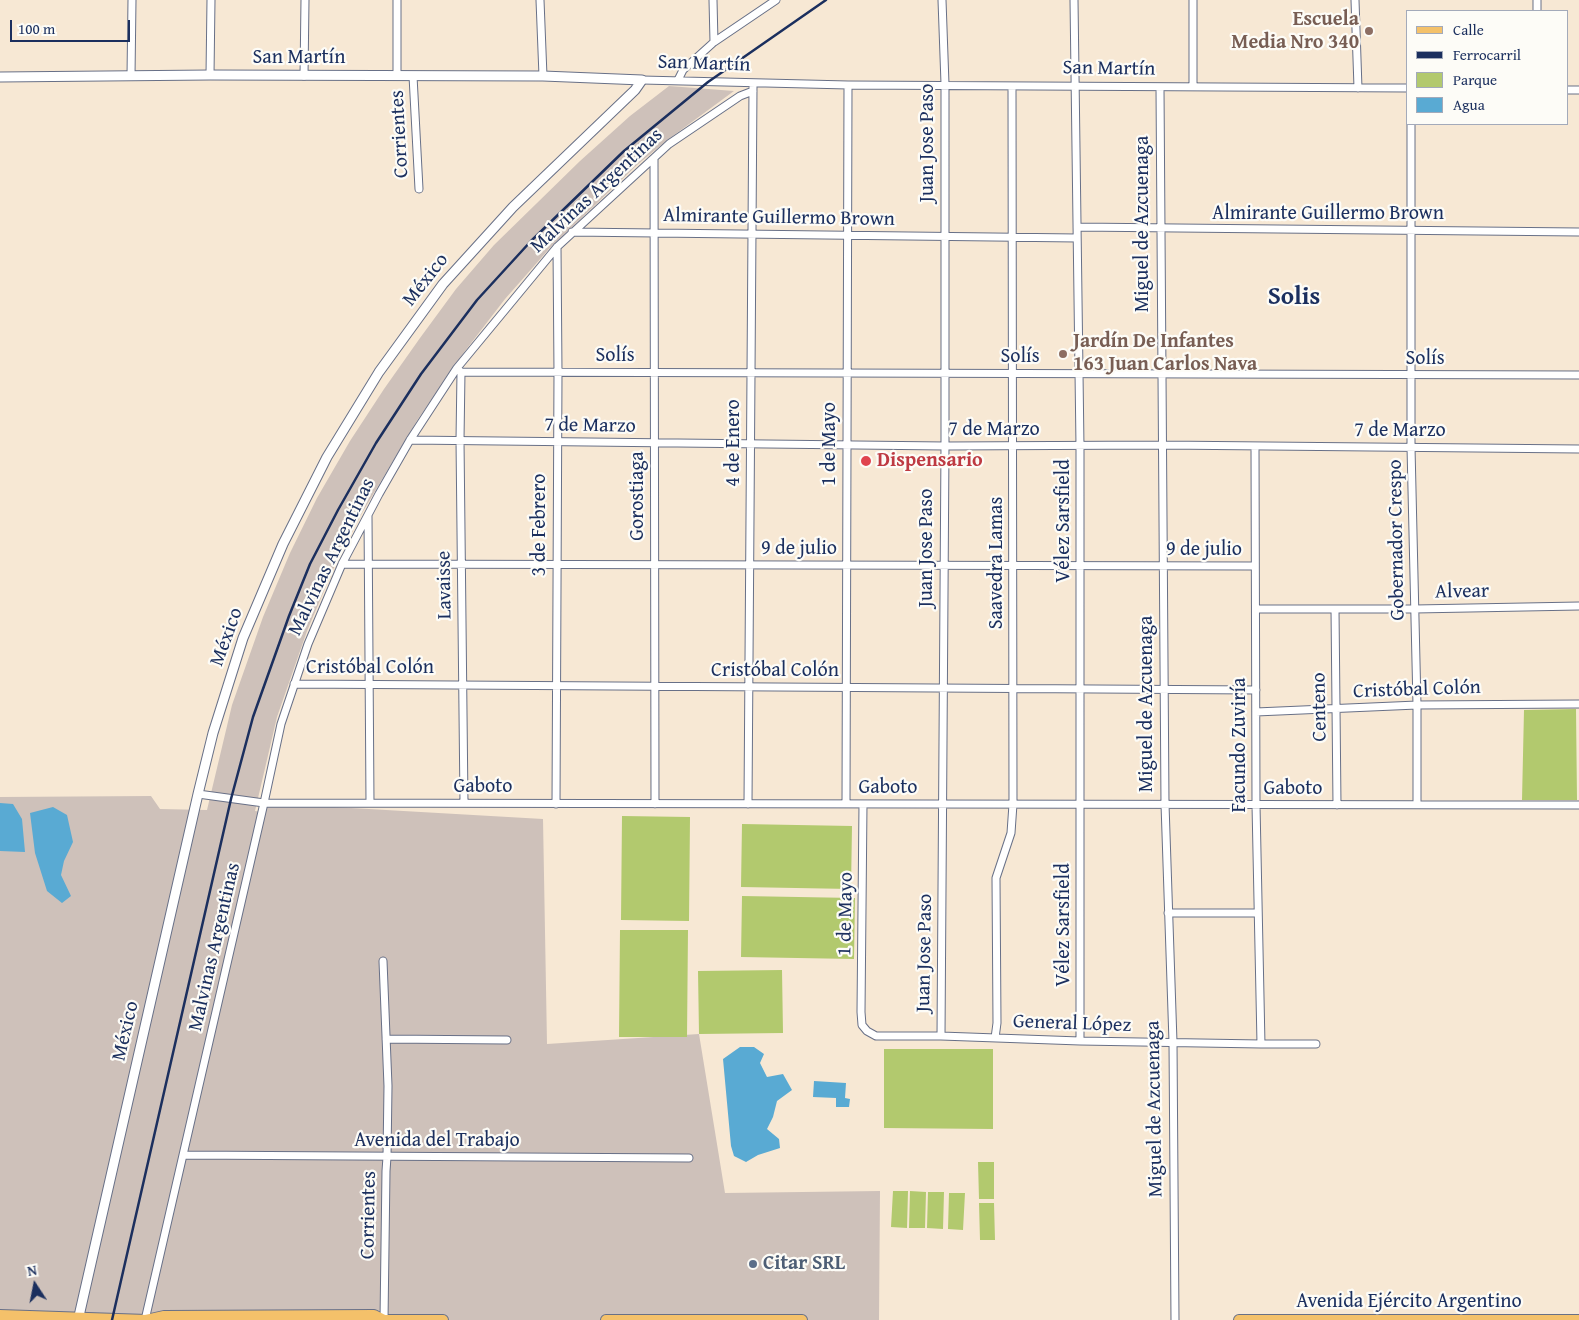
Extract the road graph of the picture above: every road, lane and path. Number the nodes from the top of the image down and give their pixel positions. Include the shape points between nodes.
1 (132, 0) edge
2 (211, 0) edge
3 (305, 0) edge
4 (397, 0) edge
5 (540, 0) edge
6 (713, 0) edge
7 (776, 0) edge
8 (942, 0) edge
9 (1074, 0) edge
10 (1193, 0) edge
11 (1356, 0) edge
12 (714, 42) junction
13 (210, 75) junction
14 (131, 76) junction
15 (304, 76) junction
16 (397, 76) junction
17 (413, 76) junction
18 (542, 76) junction
19 (0, 77) edge
20 (642, 80) junction
21 (678, 80) junction
22 (753, 83) junction
23 (945, 84) junction
24 (848, 85) junction
25 (1012, 86) junction
26 (1075, 86) junction
27 (1160, 88) junction
28 (1193, 88) junction
29 (1358, 88) junction
30 (1406, 88) edge
31 (753, 91) junction
32 (1411, 125) edge
33 (654, 158) junction
34 (419, 189) dead end
35 (1077, 227) junction
36 (1160, 228) junction
37 (1412, 230) junction
38 (572, 232) junction
39 (1579, 232) edge
40 (654, 233) junction
41 (752, 234) junction
42 (848, 235) junction
43 (945, 236) junction
44 (1012, 237) junction
45 (1077, 238) junction
46 (557, 247) junction
47 (459, 370) junction
48 (558, 372) junction
49 (654, 373) junction
50 (751, 373) junction
51 (847, 373) junction
52 (945, 374) junction
53 (1013, 374) junction
54 (1078, 374) junction
55 (1162, 374) junction
56 (1412, 375) junction
57 (1579, 375) edge
58 (410, 440) junction
59 (460, 440) junction
60 (556, 442) junction
61 (654, 443) junction
62 (751, 444) junction
63 (847, 445) junction
64 (1163, 445) junction
65 (944, 446) junction
66 (1013, 446) junction
67 (1080, 446) junction
68 (1255, 446) junction
69 (1411, 447) junction
70 (1579, 449) edge
71 (368, 516) junction
72 (342, 564) junction
73 (369, 564) junction
74 (461, 564) junction
75 (556, 565) junction
76 (654, 565) junction
77 (750, 565) junction
78 (846, 565) junction
79 (943, 565) junction
80 (1013, 566) junction
81 (1080, 566) junction
82 (1164, 566) junction
83 (1255, 566) junction
84 (1579, 606) edge
85 (1256, 609) junction
86 (1335, 609) junction
87 (1415, 610) junction
88 (294, 684) junction
89 (370, 684) junction
90 (463, 685) junction
91 (556, 686) junction
92 (655, 686) junction
93 (749, 687) junction
94 (846, 688) junction
95 (944, 688) junction
96 (1014, 689) junction
97 (1080, 689) junction
98 (1165, 690) junction
99 (1256, 690) junction
100 (1579, 704) edge
101 (1417, 705) junction
102 (1336, 709) junction
103 (1256, 712) junction
104 (198, 794) junction
105 (264, 803) junction
106 (370, 803) junction
107 (464, 804) junction
108 (556, 804) junction
109 (655, 804) junction
110 (748, 804) junction
111 (846, 804) junction
112 (863, 804) junction
113 (943, 804) junction
114 (1013, 804) junction
115 (1081, 804) junction
116 (1165, 804) junction
117 (1256, 805) junction
118 (1337, 805) junction
119 (1417, 805) junction
120 (1579, 805) edge
121 (1168, 913) junction
122 (1258, 913) junction
123 (383, 961) dead end
124 (862, 1024) joint
125 (941, 1036) junction
126 (995, 1038) junction
127 (386, 1039) junction
128 (507, 1040) dead end
129 (1080, 1041) junction
130 (1173, 1042) junction
131 (1261, 1044) junction
132 (1316, 1044) dead end
133 (184, 1154) junction
134 (387, 1157) junction
135 (689, 1158) dead end
136 (0, 1315) edge
137 (79, 1318) edge
138 (1422, 1319) edge
139 (146, 1320) edge
140 (383, 1320) edge
141 (443, 1320) edge
142 (606, 1320) edge
143 (655, 1320) edge
144 (802, 1320) edge
145 (1175, 1320) edge
146 (1239, 1320) edge
147 (1302, 1320) edge
148 (1579, 1320) edge

1 - 14 street
2 - 13 street
3 - 15 street
4 - 16 street, Corrientes
5 - 18 street
6 - 12 street
7 - 12 street
8 - 23 street, Juan Jose Paso
9 - 26 street, Vélez Sarsfield
10 - 28 street
11 - 29 street
12 - 21 street via 683,70
13 - 14 street, San Martín
13 - 15 street, San Martín
14 - 19 street, San Martín
15 - 16 street, San Martín
16 - 17 street, San Martín
17 - 18 street, San Martín
17 - 34 street, Corrientes
18 - 20 street, San Martín
20 - 21 street, San Martín
20 - 104 street, México via 468,254 379,372 327,457 283,544 243,638
21 - 22 street, San Martín
22 - 24 street, San Martín
22 - 31 street, 4 de Enero
23 - 24 street, San Martín
23 - 25 street, San Martín
23 - 43 street, Juan Jose Paso
24 - 42 street, 1 de Mayo
25 - 26 street, San Martín
25 - 44 street, Saavedra Lamas
26 - 27 street, San Martín
26 - 35 street, Vélez Sarsfield
27 - 28 street, San Martín
27 - 36 street, Miguel de Azcuenaga
28 - 29 street, San Martín
29 - 30 street, San Martín
31 - 33 street, Malvinas Argentinas via 702,121
31 - 41 street, 4 de Enero
32 - 37 street, Gobernador Crespo
33 - 38 street, Malvinas Argentinas
33 - 40 street, Gorostiaga
35 - 36 street, Almirante Guillermo Brown
35 - 45 street, Vélez Sarsfield
36 - 37 street, Almirante Guillermo Brown
36 - 55 street, Miguel de Azcuenaga
37 - 39 street, Almirante Guillermo Brown
37 - 56 street, Gobernador Crespo
38 - 40 street, Almirante Guillermo Brown
38 - 46 street, Malvinas Argentinas
40 - 41 street, Almirante Guillermo Brown
40 - 49 street, Gorostiaga
41 - 42 street, Almirante Guillermo Brown
41 - 50 street, 4 de Enero
42 - 43 street, Almirante Guillermo Brown
42 - 51 street, 1 de Mayo
43 - 44 street, Almirante Guillermo Brown
43 - 52 street, Juan Jose Paso
44 - 45 street, Almirante Guillermo Brown
44 - 53 street, Saavedra Lamas
45 - 54 street, Vélez Sarsfield
46 - 47 street, Malvinas Argentinas
46 - 48 street, 3 de Febrero
47 - 48 street, Solís
47 - 58 street, Malvinas Argentinas
47 - 59 street, Lavaisse
48 - 49 street, Solís
48 - 60 street, 3 de Febrero
49 - 50 street, Solís
49 - 61 street, Gorostiaga
50 - 51 street, Solís
50 - 62 street, 4 de Enero
51 - 52 street, Solís
51 - 63 street, 1 de Mayo
52 - 53 street, Solís
52 - 65 street, Juan Jose Paso
53 - 54 street, Solís
53 - 66 street, Saavedra Lamas
54 - 55 street, Solís
54 - 67 street, Vélez Sarsfield
55 - 56 street, Solís
55 - 64 street, Miguel de Azcuenaga
56 - 57 street, Solís
56 - 69 street, Gobernador Crespo
58 - 59 street, 7 de Marzo
58 - 71 street, Malvinas Argentinas
59 - 60 street, 7 de Marzo
59 - 74 street, Lavaisse
60 - 61 street, 7 de Marzo
60 - 75 street, 3 de Febrero
61 - 62 street, 7 de Marzo
61 - 76 street, Gorostiaga
62 - 63 street, 7 de Marzo
62 - 77 street, 4 de Enero
63 - 65 street, 7 de Marzo
63 - 78 street, 1 de Mayo
64 - 67 street, 7 de Marzo
64 - 68 street, 7 de Marzo
64 - 82 street, Miguel de Azcuenaga
65 - 66 street, 7 de Marzo
65 - 79 street, Juan Jose Paso
66 - 67 street, 7 de Marzo
66 - 80 street, Saavedra Lamas
67 - 81 street, Vélez Sarsfield
68 - 69 street, 7 de Marzo
68 - 83 street, Facundo Zuviría
69 - 70 street, 7 de Marzo
69 - 87 street, Gobernador Crespo
71 - 72 street, Malvinas Argentinas
71 - 73 street
72 - 73 street, 9 de julio
72 - 88 street, Malvinas Argentinas
73 - 74 street, 9 de julio
73 - 89 street
74 - 75 street, 9 de julio
74 - 90 street, Lavaisse
75 - 76 street, 9 de julio
75 - 91 street, 3 de Febrero
76 - 77 street, 9 de julio
76 - 92 street, Gorostiaga
77 - 78 street, 9 de julio
77 - 93 street, 4 de Enero
78 - 79 street, 9 de julio
78 - 94 street, 1 de Mayo
79 - 80 street, 9 de julio
79 - 95 street, Juan Jose Paso
80 - 81 street, 9 de julio
80 - 96 street, Saavedra Lamas
81 - 82 street, 9 de julio
81 - 97 street, Vélez Sarsfield
82 - 83 street, 9 de julio
82 - 98 street, Miguel de Azcuenaga
83 - 85 street, Facundo Zuviría
84 - 87 street, Alvear
85 - 86 street, Alvear
85 - 99 street, Facundo Zuviría
86 - 87 street, Alvear
86 - 102 street, Centeno
87 - 101 street, Gobernador Crespo
88 - 89 street, Cristóbal Colón
88 - 105 street, Malvinas Argentinas via 281,724
89 - 90 street, Cristóbal Colón
89 - 106 street
90 - 91 street, Cristóbal Colón
90 - 107 street, Lavaisse
91 - 92 street, Cristóbal Colón
91 - 108 street, 3 de Febrero
92 - 93 street, Cristóbal Colón
92 - 109 street, Gorostiaga
93 - 94 street, Cristóbal Colón
93 - 110 street, 4 de Enero
94 - 95 street, Cristóbal Colón
94 - 111 street, 1 de Mayo
95 - 96 street, Cristóbal Colón
95 - 113 street, Juan Jose Paso
96 - 97 street, Cristóbal Colón
96 - 114 street, Saavedra Lamas
97 - 98 street, Cristóbal Colón
97 - 115 street, Vélez Sarsfield
98 - 99 street, Cristóbal Colón
98 - 116 street, Miguel de Azcuenaga
99 - 103 street, Facundo Zuviría
100 - 101 street, Cristóbal Colón
101 - 102 street, Cristóbal Colón
101 - 119 street, Gobernador Crespo
102 - 103 street, Cristóbal Colón
102 - 118 street, Centeno
103 - 117 street, Facundo Zuviría
104 - 105 street, Gaboto
104 - 137 street, México
105 - 106 street, Gaboto
105 - 133 street, Malvinas Argentinas
106 - 107 street, Gaboto
107 - 108 street, Gaboto
108 - 109 street, Gaboto
109 - 110 street, Gaboto
110 - 111 street, Gaboto
111 - 112 street, Gaboto
112 - 113 street, Gaboto
112 - 124 street, 1 de Mayo
113 - 114 street, Gaboto
113 - 125 street, Juan Jose Paso
114 - 115 street, Gaboto
114 - 126 street, Saavedra Lamas via 1011,833 996,878
115 - 116 street, Gaboto
115 - 129 street, Vélez Sarsfield
116 - 117 street, Gaboto
116 - 121 street, Miguel de Azcuenaga
117 - 118 street, Gaboto
117 - 122 street, Facundo Zuviría
118 - 119 street, Gaboto
119 - 120 street, Gaboto
121 - 122 street
121 - 130 street, Miguel de Azcuenaga
122 - 131 street, Facundo Zuviría
123 - 127 street, Corrientes
124 - 125 street, General López via 876,1036
125 - 126 street, General López
126 - 129 street, General López
127 - 128 street
127 - 134 street, Corrientes
129 - 130 street, General López
130 - 131 street, General López
130 - 145 street, Miguel de Azcuenaga
131 - 132 street, General López
133 - 134 street, Avenida del Trabajo
133 - 139 street, Malvinas Argentinas
134 - 135 street, Avenida del Trabajo
134 - 140 street, Corrientes
136 - 137 main road
137 - 139 main road
138 - 147 main road, Avenida Ejército Argentino
138 - 148 main road, Avenida Ejército Argentino
139 - 140 main road via 164,1316 374,1315
140 - 141 main road
142 - 143 main road
143 - 144 main road
146 - 147 main road, Avenida Ejército Argentino

